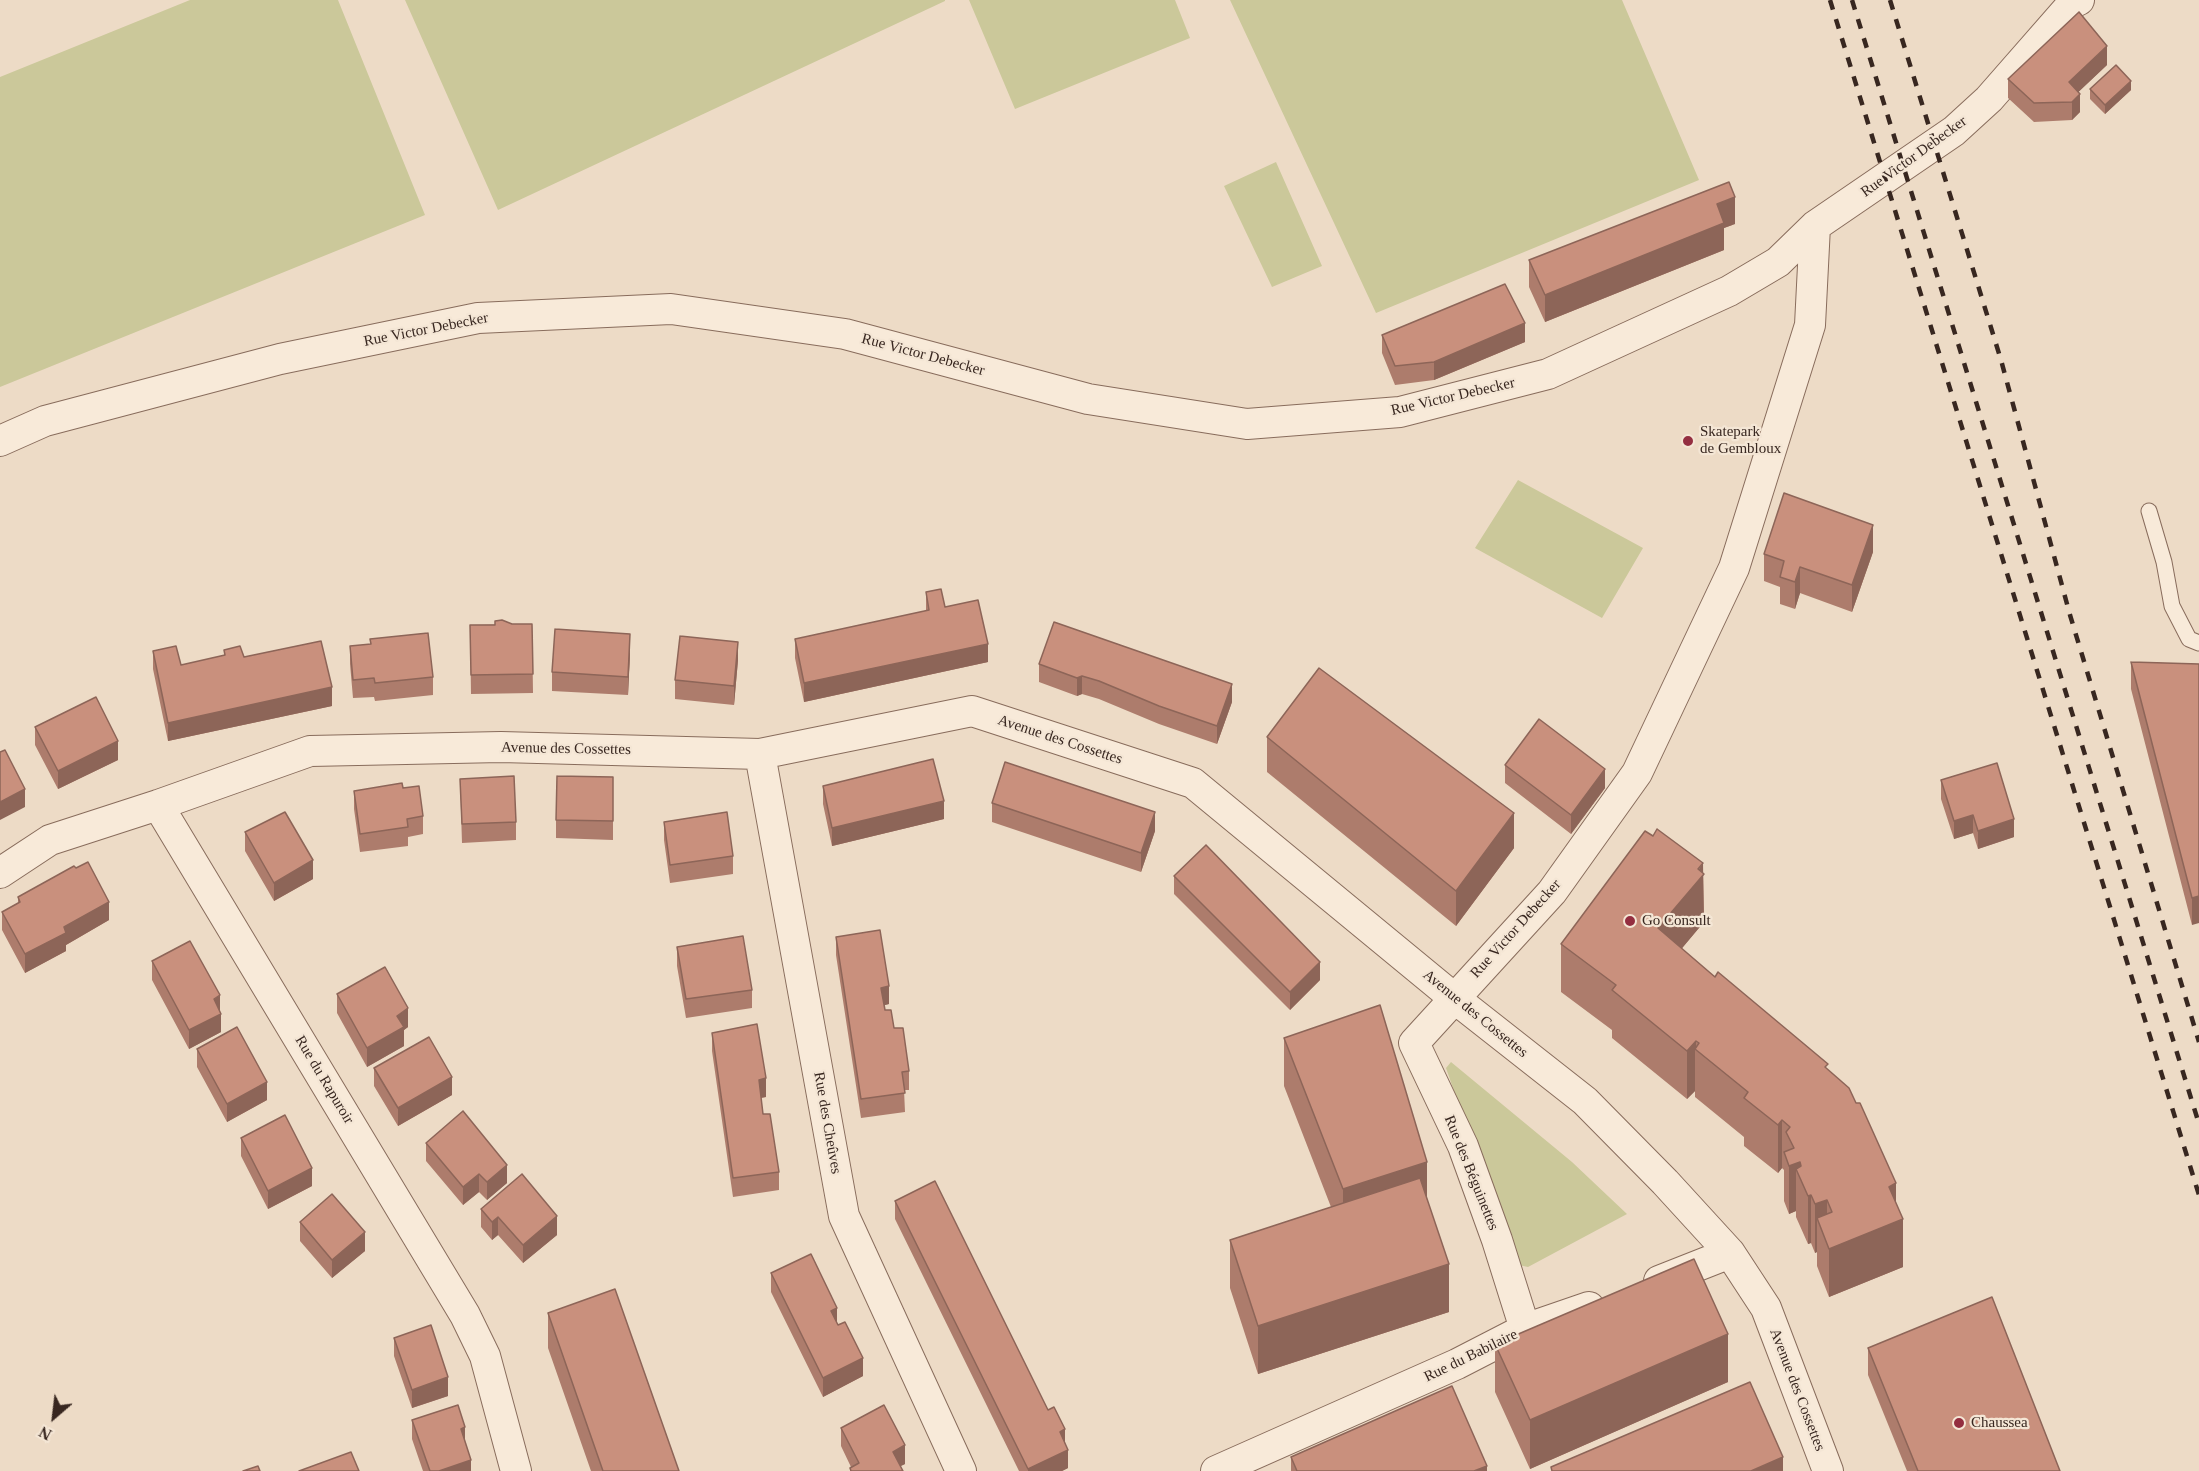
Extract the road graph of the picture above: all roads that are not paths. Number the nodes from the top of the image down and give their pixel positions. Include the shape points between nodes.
1 (2079, 0) edge
2 (1815, 226) junction
3 (0, 441) edge
4 (2149, 511) dead end
5 (2199, 643) edge
6 (760, 754) junction
7 (158, 805) junction
8 (0, 873) edge
9 (1454, 998) junction
10 (1730, 1253) junction
11 (1525, 1329) junction
12 (516, 1471) edge
13 (961, 1471) edge
14 (1216, 1471) edge
15 (1828, 1471) edge

1 - 2 street, Rue Victor Debecker via 1954,132
2 - 3 street, Rue Victor Debecker via 1778,261 1729,291 1548,374 1400,412 1247,424 1088,399 845,334 671,309 478,318 280,359 45,421
2 - 9 street, Rue Victor Debecker via 1810,325 1734,568 1637,773 1552,892
4 - 5 lane via 2172,606 2189,639
6 - 7 street, Avenue des Cossettes via 501,747 310,751
6 - 9 street, Avenue des Cossettes via 972,711 1193,783
6 - 13 street, Rue des Cheûves via 844,1216
7 - 8 street, Avenue des Cossettes via 50,840
7 - 12 street, Rue du Rapuroir via 465,1315 485,1356
9 - 10 street, Avenue des Cossettes via 1585,1101
9 - 11 street, Rue des Béguinettes via 1414,1043 1463,1146
10 - 11 street, Rue du Babilaire
10 - 15 street, Avenue des Cossettes via 1766,1308
11 - 14 street, Rue du Babilaire via 1457,1364

